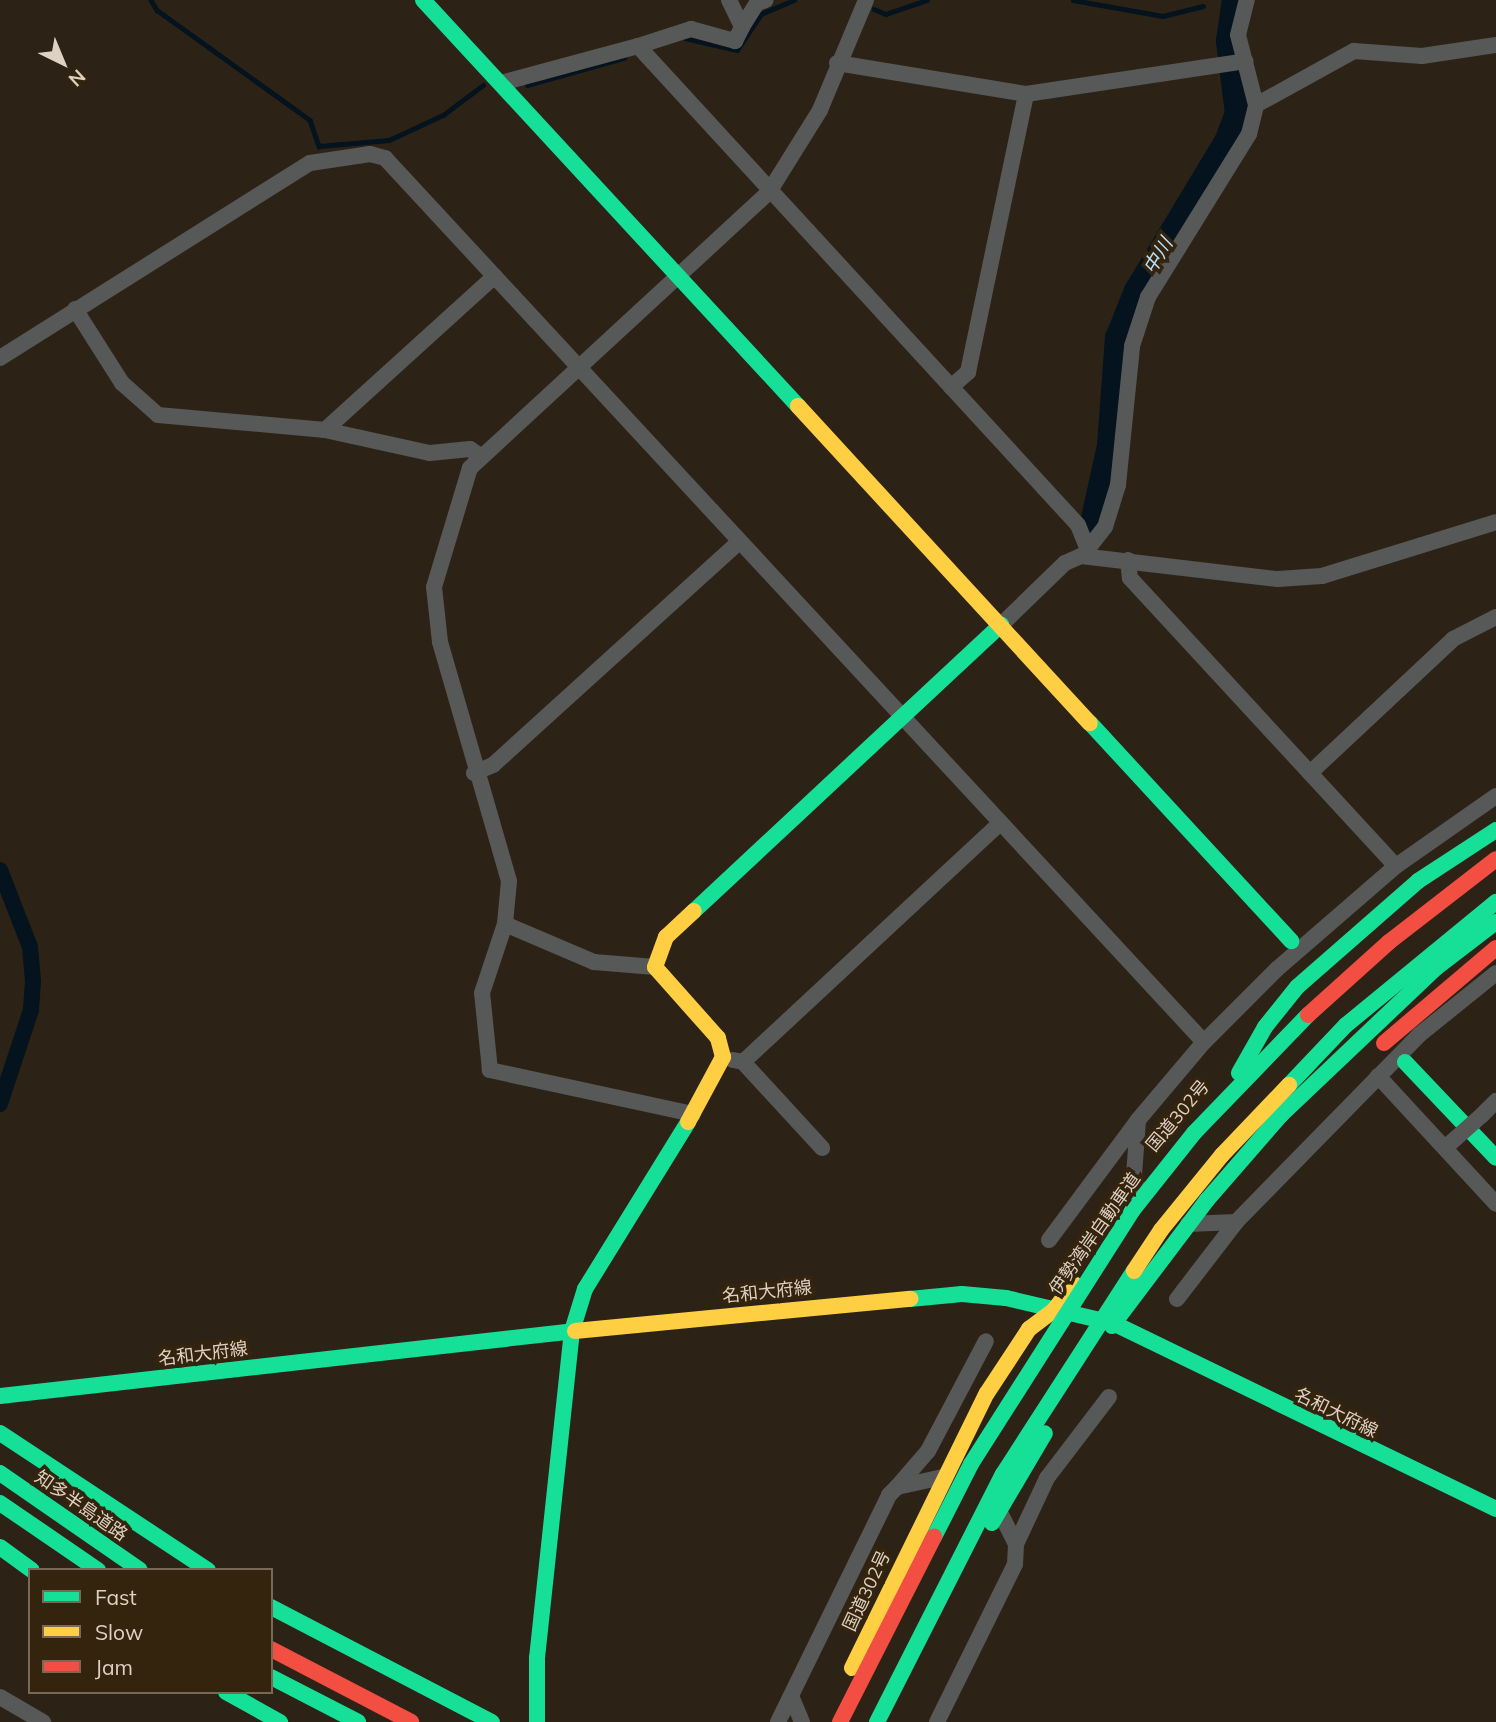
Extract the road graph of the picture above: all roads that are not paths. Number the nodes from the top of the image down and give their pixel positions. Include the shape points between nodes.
1 (423, 0) edge
2 (729, 0) edge
3 (766, 0) edge
4 (866, 0) edge
5 (1247, 0) edge
6 (742, 27) junction
7 (1496, 45) edge
8 (638, 46) junction
9 (1246, 61) junction
10 (837, 62) junction
11 (501, 83) junction
12 (1026, 94) junction
13 (1256, 104) junction
14 (769, 192) junction
15 (495, 276) junction
16 (677, 277) junction
17 (75, 309) junction
18 (0, 358) edge
19 (580, 369) junction
20 (951, 387) junction
21 (326, 430) junction
22 (482, 457) junction
23 (1496, 522) edge
24 (739, 542) junction
25 (1090, 550) junction
26 (1128, 561) junction
27 (1496, 617) edge
28 (1001, 625) junction
29 (900, 717) junction
30 (474, 773) junction
31 (1310, 774) junction
32 (1496, 796) edge
33 (999, 824) junction
34 (1496, 830) edge
35 (1496, 857) edge
36 (1396, 866) junction
37 (1496, 902) edge
38 (1496, 922) edge
39 (505, 925) junction
40 (1291, 941) dead end
41 (1496, 948) edge
42 (655, 967) junction
43 (1496, 973) edge
44 (1204, 1042) junction
45 (723, 1057) junction
46 (743, 1062) junction
47 (1405, 1062) dead end
48 (1240, 1073) junction
49 (1378, 1076) junction
50 (1496, 1101) edge
51 (693, 1115) junction
52 (1281, 1115) junction
53 (1138, 1120) junction
54 (1446, 1147) junction
55 (822, 1148) dead end
56 (1496, 1158) edge
57 (1140, 1194) junction
58 (1496, 1204) edge
59 (1236, 1222) junction
60 (1188, 1224) junction
61 (1049, 1240) dead end
62 (1177, 1299) dead end
63 (1054, 1310) junction
64 (1113, 1324) junction
65 (572, 1331) junction
66 (986, 1341) dead end
67 (0, 1396) edge
68 (1109, 1396) dead end
69 (0, 1433) edge
70 (0, 1473) edge
71 (943, 1478) junction
72 (897, 1487) junction
73 (0, 1503) edge
74 (1496, 1509) edge
75 (999, 1510) junction
76 (1016, 1544) junction
77 (0, 1547) edge
78 (29, 1568) edge
79 (95, 1568) edge
80 (137, 1568) edge
81 (205, 1568) edge
82 (273, 1608) edge
83 (273, 1650) edge
84 (273, 1678) edge
85 (230, 1694) edge
86 (791, 1696) junction
87 (0, 1697) edge
88 (43, 1722) edge
89 (280, 1722) edge
90 (358, 1722) edge
91 (411, 1722) edge
92 (492, 1722) edge
93 (537, 1722) edge
94 (778, 1722) edge
95 (802, 1722) edge
96 (826, 1722) edge
97 (840, 1722) edge
98 (877, 1722) edge
99 (893, 1722) edge
100 (937, 1722) edge

1 - 11 main road
2 - 6 street
3 - 6 street via 757,3
4 - 10 street
5 - 9 street via 1238,35
6 - 8 street via 735,41 691,29
7 - 13 street via 1422,56 1354,51 1270,101
8 - 11 street
8 - 14 street
9 - 12 street
9 - 13 street
10 - 12 street
10 - 14 street via 820,110
11 - 16 main road
12 - 20 street via 968,372
13 - 25 street via 1241,150 1174,249 1141,316 1129,365 1118,485 1105,527
14 - 16 street
14 - 20 street
15 - 17 street via 385,158 370,154 310,163
15 - 19 street
15 - 21 street
16 - 19 street
16 - 28 main road
17 - 18 street
17 - 21 street via 122,383 158,415
19 - 22 street
19 - 24 street
20 - 25 street via 1078,525
21 - 22 street via 430,453 470,449
22 - 30 street via 470,468 434,587 440,642
23 - 26 street via 1322,576 1278,579
24 - 29 street
24 - 30 street via 493,765
25 - 26 street
25 - 28 street via 1065,563
26 - 31 street via 1130,578
27 - 31 street via 1453,639
28 - 29 main road
28 - 40 main road
29 - 33 street
29 - 42 main road via 666,937
30 - 39 street via 509,881
31 - 36 street
32 - 36 street
33 - 44 street
33 - 46 street
34 - 48 main road via 1418,881 1297,987 1265,1027
35 - 48 main road, 国道302号 via 1384,943
35 - 97 main road, 伊勢湾岸自動車道, bridge via 1322,1001 1194,1133 1132,1211 971,1464
36 - 44 street via 1277,970
37 - 98 main road, bridge via 1346,1026 1222,1154 1161,1230 1003,1474
38 - 52 main road via 1436,968
39 - 42 street via 594,962
39 - 51 street via 482,993 490,1070
41 - 52 main road via 1358,1066
42 - 45 main road via 718,1038
43 - 49 street via 1419,1035
44 - 53 street
45 - 46 street
45 - 51 main road
46 - 55 street
47 - 56 main road
48 - 57 main road, 国道302号
49 - 54 street
49 - 59 street
50 - 54 street, bridge
51 - 65 main road via 585,1289
52 - 60 main road
53 - 57 street via 1135,1175
53 - 61 street
54 - 58 street
57 - 63 main road, 国道302号
59 - 60 street
59 - 62 street
60 - 64 main road
63 - 64 main road, 名和大府線
63 - 65 main road, 名和大府線 via 962,1294
63 - 71 main road, 国道302号 via 1029,1329 988,1392
64 - 74 main road, 名和大府線
64 - 75 main road
65 - 67 main road, 名和大府線
65 - 93 main road via 537,1658
66 - 72 street via 928,1451
68 - 76 street via 1047,1478
69 - 81 main road
70 - 80 main road, 知多半島道路
71 - 72 street
71 - 96 main road, 国道302号
72 - 86 street via 889,1495
73 - 79 main road
75 - 76 street
75 - 99 main road
76 - 100 street via 1015,1564
77 - 78 main road
82 - 92 main road
83 - 91 main road
84 - 90 main road
85 - 89 main road
86 - 94 street
86 - 95 street
87 - 88 street

